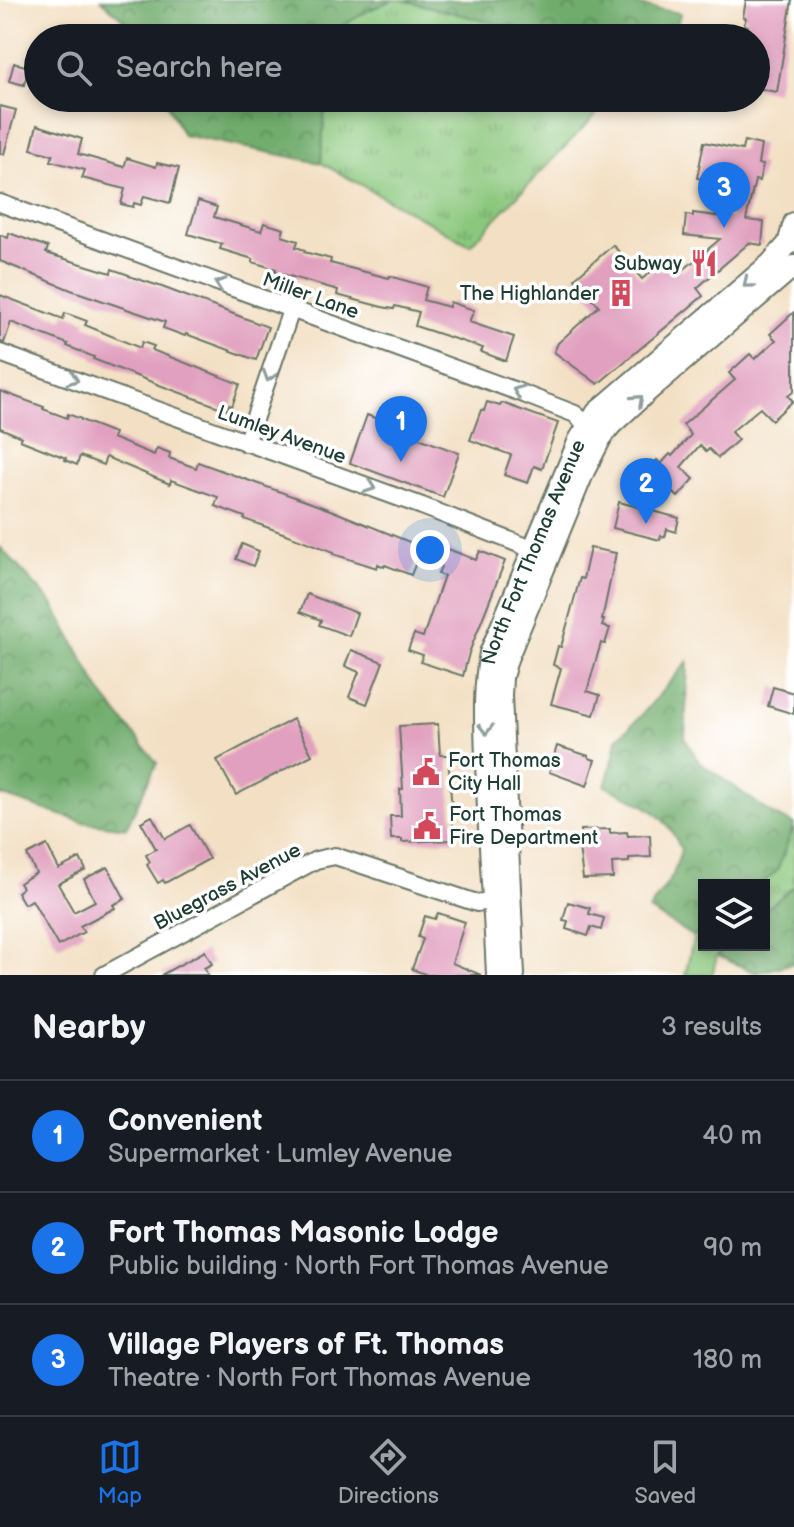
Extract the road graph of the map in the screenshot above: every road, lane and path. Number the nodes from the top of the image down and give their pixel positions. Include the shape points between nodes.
1 (0, 203) edge
2 (794, 223) edge
3 (794, 266) edge
4 (291, 310) junction
5 (0, 353) edge
6 (594, 431) junction
7 (246, 443) junction
8 (541, 553) junction
9 (502, 899) junction
10 (104, 975) edge
11 (497, 975) edge
12 (514, 975) edge

4 -> 1 street, Miller Lane
2 -> 6 main road, North Fort Thomas Avenue via 788,244 771,263 597,412
6 -> 3 main road, North Fort Thomas Avenue via 611,425
6 -> 4 street, Miller Lane via 575,414
4 -> 7 street
5 -> 7 street, Lumley Avenue
6 - 8 main road, North Fort Thomas Avenue via 579,440
7 -> 8 street, Lumley Avenue
8 - 9 main road, North Fort Thomas Avenue via 486,671 488,825
9 - 10 street, Bluegrass Avenue via 477,903 335,856 316,860
9 - 11 main road, North Fort Thomas Avenue
9 - 12 main road, North Fort Thomas Avenue

